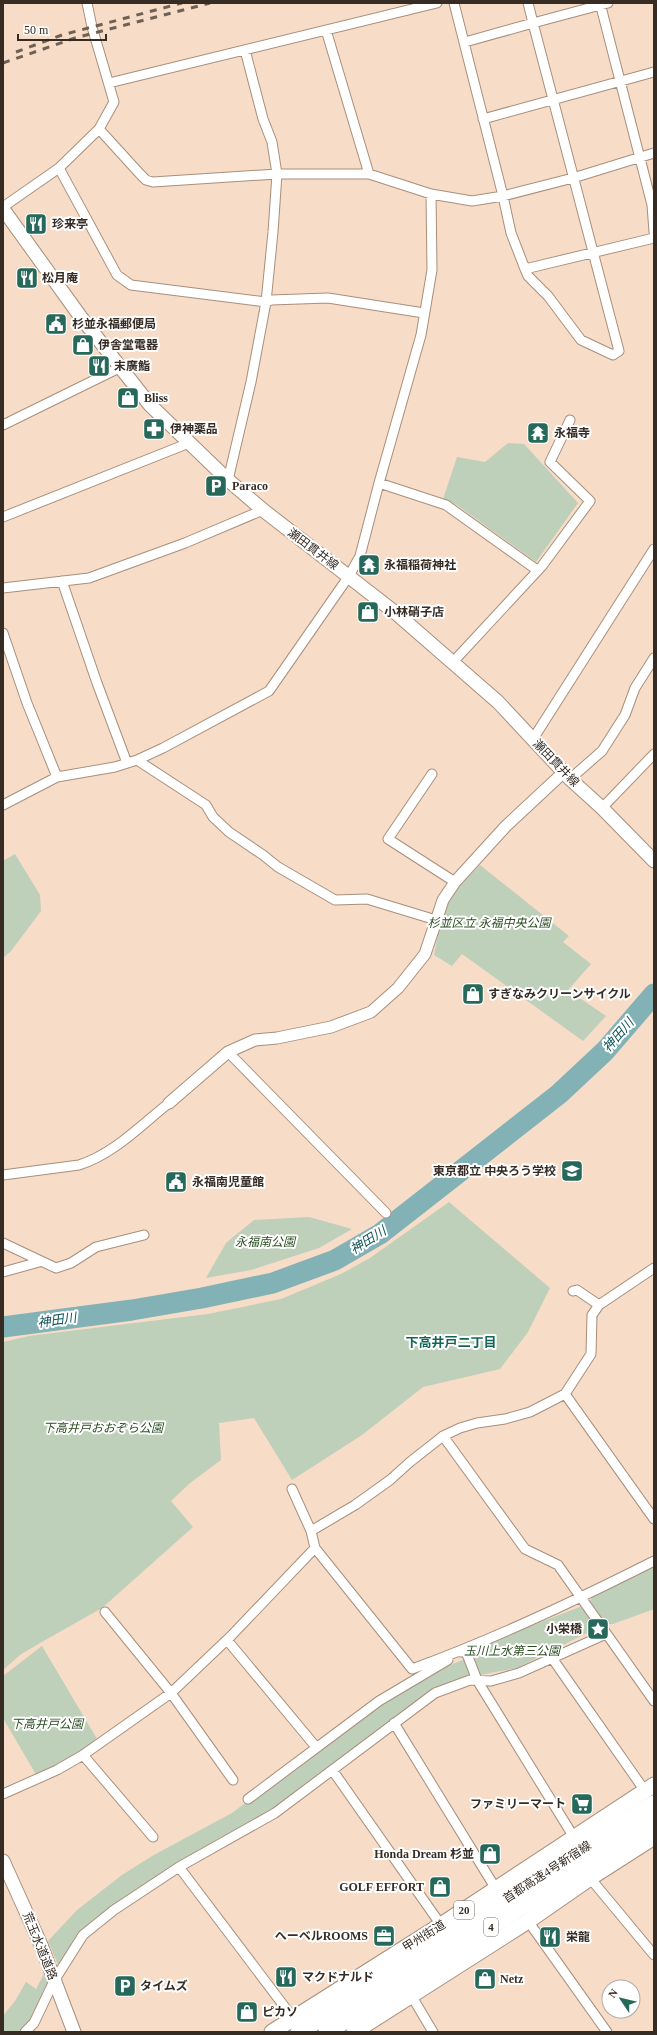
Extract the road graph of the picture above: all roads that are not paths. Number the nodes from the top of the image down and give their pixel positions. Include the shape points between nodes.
1 (87, 3) edge
2 (437, 3) edge
3 (454, 3) edge
4 (528, 3) edge
5 (603, 4) edge
6 (533, 23) junction
7 (326, 30) junction
8 (465, 42) junction
9 (245, 50) junction
10 (654, 72) edge
11 (620, 81) junction
12 (109, 83) junction
13 (553, 100) junction
14 (483, 120) junction
15 (99, 129) junction
16 (654, 153) edge
17 (640, 158) junction
18 (59, 168) junction
19 (277, 174) junction
20 (369, 174) junction
21 (573, 178) junction
22 (431, 194) junction
23 (504, 196) junction
24 (3, 208) edge
25 (654, 232) edge
26 (654, 238) edge
27 (593, 252) junction
28 (422, 253) dead end
29 (432, 253) junction
30 (525, 269) junction
31 (266, 302) junction
32 (424, 314) junction
33 (119, 368) junction
34 (570, 420) dead end
35 (3, 425) edge
36 (189, 443) junction
37 (228, 480) junction
38 (379, 483) junction
39 (263, 510) junction
40 (3, 517) edge
41 (654, 549) edge
42 (537, 570) junction
43 (349, 576) junction
44 (62, 581) junction
45 (3, 588) edge
46 (3, 633) edge
47 (654, 658) edge
48 (453, 662) junction
49 (533, 739) junction
50 (654, 754) edge
51 (137, 760) junction
52 (127, 763) junction
53 (432, 774) dead end
54 (567, 775) junction
55 (57, 777) junction
56 (3, 803) edge
57 (602, 808) junction
58 (653, 859) edge
59 (454, 882) junction
60 (436, 920) junction
61 (228, 1052) junction
62 (169, 1103) joint
63 (3, 1175) edge
64 (386, 1213) dead end
65 (144, 1234) dead end
66 (3, 1243) edge
67 (39, 1262) junction
68 (654, 1268) edge
69 (3, 1272) edge
70 (573, 1291) dead end
71 (599, 1305) junction
72 (565, 1394) junction
73 (444, 1436) junction
74 (292, 1489) dead end
75 (654, 1519) edge
76 (311, 1531) junction
77 (315, 1548) junction
78 (654, 1561) edge
79 (582, 1597) junction
80 (105, 1612) dead end
81 (606, 1634) junction
82 (226, 1640) junction
83 (465, 1649) junction
84 (552, 1658) junction
85 (477, 1680) junction
86 (172, 1693) junction
87 (654, 1701) edge
88 (394, 1723) junction
89 (316, 1747) junction
90 (83, 1755) junction
91 (334, 1771) junction
92 (233, 1780) dead end
93 (651, 1793) edge
94 (3, 1794) edge
95 (248, 1799) dead end
96 (654, 1821) edge
97 (153, 1837) dead end
98 (654, 1838) edge
99 (575, 1839) junction
100 (3, 1861) edge
101 (179, 1867) junction
102 (590, 1878) junction
103 (496, 1890) junction
104 (528, 1921) junction
105 (441, 1925) junction
106 (654, 1956) edge
107 (54, 1981) junction
108 (411, 1995) junction
109 (296, 2025) edge
110 (25, 2032) edge
111 (74, 2032) edge
112 (272, 2032) edge
113 (326, 2032) edge
114 (354, 2032) edge
115 (432, 2032) edge
116 (607, 2032) edge

1 - 12 street
2 - 7 street
3 - 8 street
4 - 6 street
5 - 6 street
5 - 11 street
6 - 8 street
6 - 13 street
7 - 9 street
7 - 20 street
8 - 14 street
9 - 12 street
9 - 19 street via 263,119 272,142
10 - 11 street
11 - 13 street
11 - 17 street
12 - 15 street via 114,102
13 - 14 street
13 - 21 street
14 - 23 street
15 - 18 street
15 - 19 street via 146,180 153,182
16 - 17 street
17 - 21 street
17 - 25 street via 652,205
18 - 24 street
18 - 31 street via 117,275 131,285
19 - 20 street
19 - 31 street
20 - 22 street
21 - 23 street
21 - 27 street
22 - 23 street via 472,201
22 - 29 street
23 - 30 street via 511,233
24 - 33 main road, 瀬田貫井線
26 - 27 street
27 - 30 street
27 - 30 street via 619,351 613,354 581,340
28 - 29 street
29 - 32 street via 432,270
31 - 32 street via 328,298
31 - 37 street via 252,382
32 - 38 street via 421,335
33 - 35 street
33 - 36 main road, 瀬田貫井線 via 150,405
34 - 42 street via 550,462 590,501
36 - 37 main road, 瀬田貫井線
36 - 40 street
37 - 39 main road, 瀬田貫井線
38 - 42 street via 446,505
38 - 43 street via 360,556
39 - 43 main road, 瀬田貫井線
39 - 44 street via 185,543 89,578
41 - 49 street
42 - 48 street
43 - 48 main road, 瀬田貫井線
43 - 51 street via 269,691
44 - 45 street
44 - 52 street
46 - 55 street via 27,703
47 - 54 street via 635,688 625,715 602,751
48 - 49 main road, 瀬田貫井線 via 498,702
49 - 54 main road, 瀬田貫井線
50 - 57 street
51 - 52 street
51 - 60 street via 206,805 213,817 229,832 278,867 335,900 367,899
52 - 55 street
53 - 59 street via 388,839
54 - 57 main road, 瀬田貫井線
54 - 59 street via 506,826
55 - 56 street
57 - 58 main road, 瀬田貫井線
59 - 60 street via 442,900
60 - 61 street via 426,954 398,988 371,1012 331,1027 255,1040
61 - 62 street
61 - 64 street
62 - 63 street via 105,1155 90,1162 79,1166
65 - 67 street via 96,1247 70,1263 56,1268
66 - 67 street
67 - 69 street
68 - 71 street
70 - 71 street via 577,1290
71 - 72 street via 592,1315 591,1354
72 - 73 street via 530,1412 477,1423
72 - 75 street
73 - 76 street via 355,1505
73 - 79 street via 525,1549 558,1565
74 - 76 street
76 - 77 street
77 - 82 street
77 - 83 street via 412,1669
78 - 79 street
79 - 81 street
79 - 83 street
80 - 86 street
81 - 84 street
81 - 87 street
82 - 86 street
82 - 89 street
83 - 85 street
83 - 89 street via 379,1701
84 - 85 street via 519,1673 491,1681
84 - 93 street
85 - 88 street via 470,1680 435,1693
85 - 99 street
86 - 90 street
86 - 92 street
88 - 91 street
88 - 103 street
89 - 95 street
90 - 94 street via 57,1770
90 - 97 street
91 - 101 street via 275,1813
91 - 105 street
93 - 99 highway, 甲州街道 / 20
93 - 109 highway, 首都高速4号新宿線 / 4
96 - 113 highway, 首都高速4号新宿線 / 4
98 - 102 highway
99 - 103 highway, 甲州街道 / 20
100 - 107 main road, 荒玉水道道路 via 41,1945
101 - 107 street via 94,1925 82,1936
101 - 109 street
102 - 104 highway
102 - 106 street
103 - 105 highway, 甲州街道 / 20
104 - 108 highway
104 - 116 street
105 - 109 highway, 甲州街道 / 20
107 - 110 street via 34,2023
107 - 111 main road, 荒玉水道道路
108 - 114 highway
108 - 115 street
109 - 112 highway, 甲州街道 / 20

